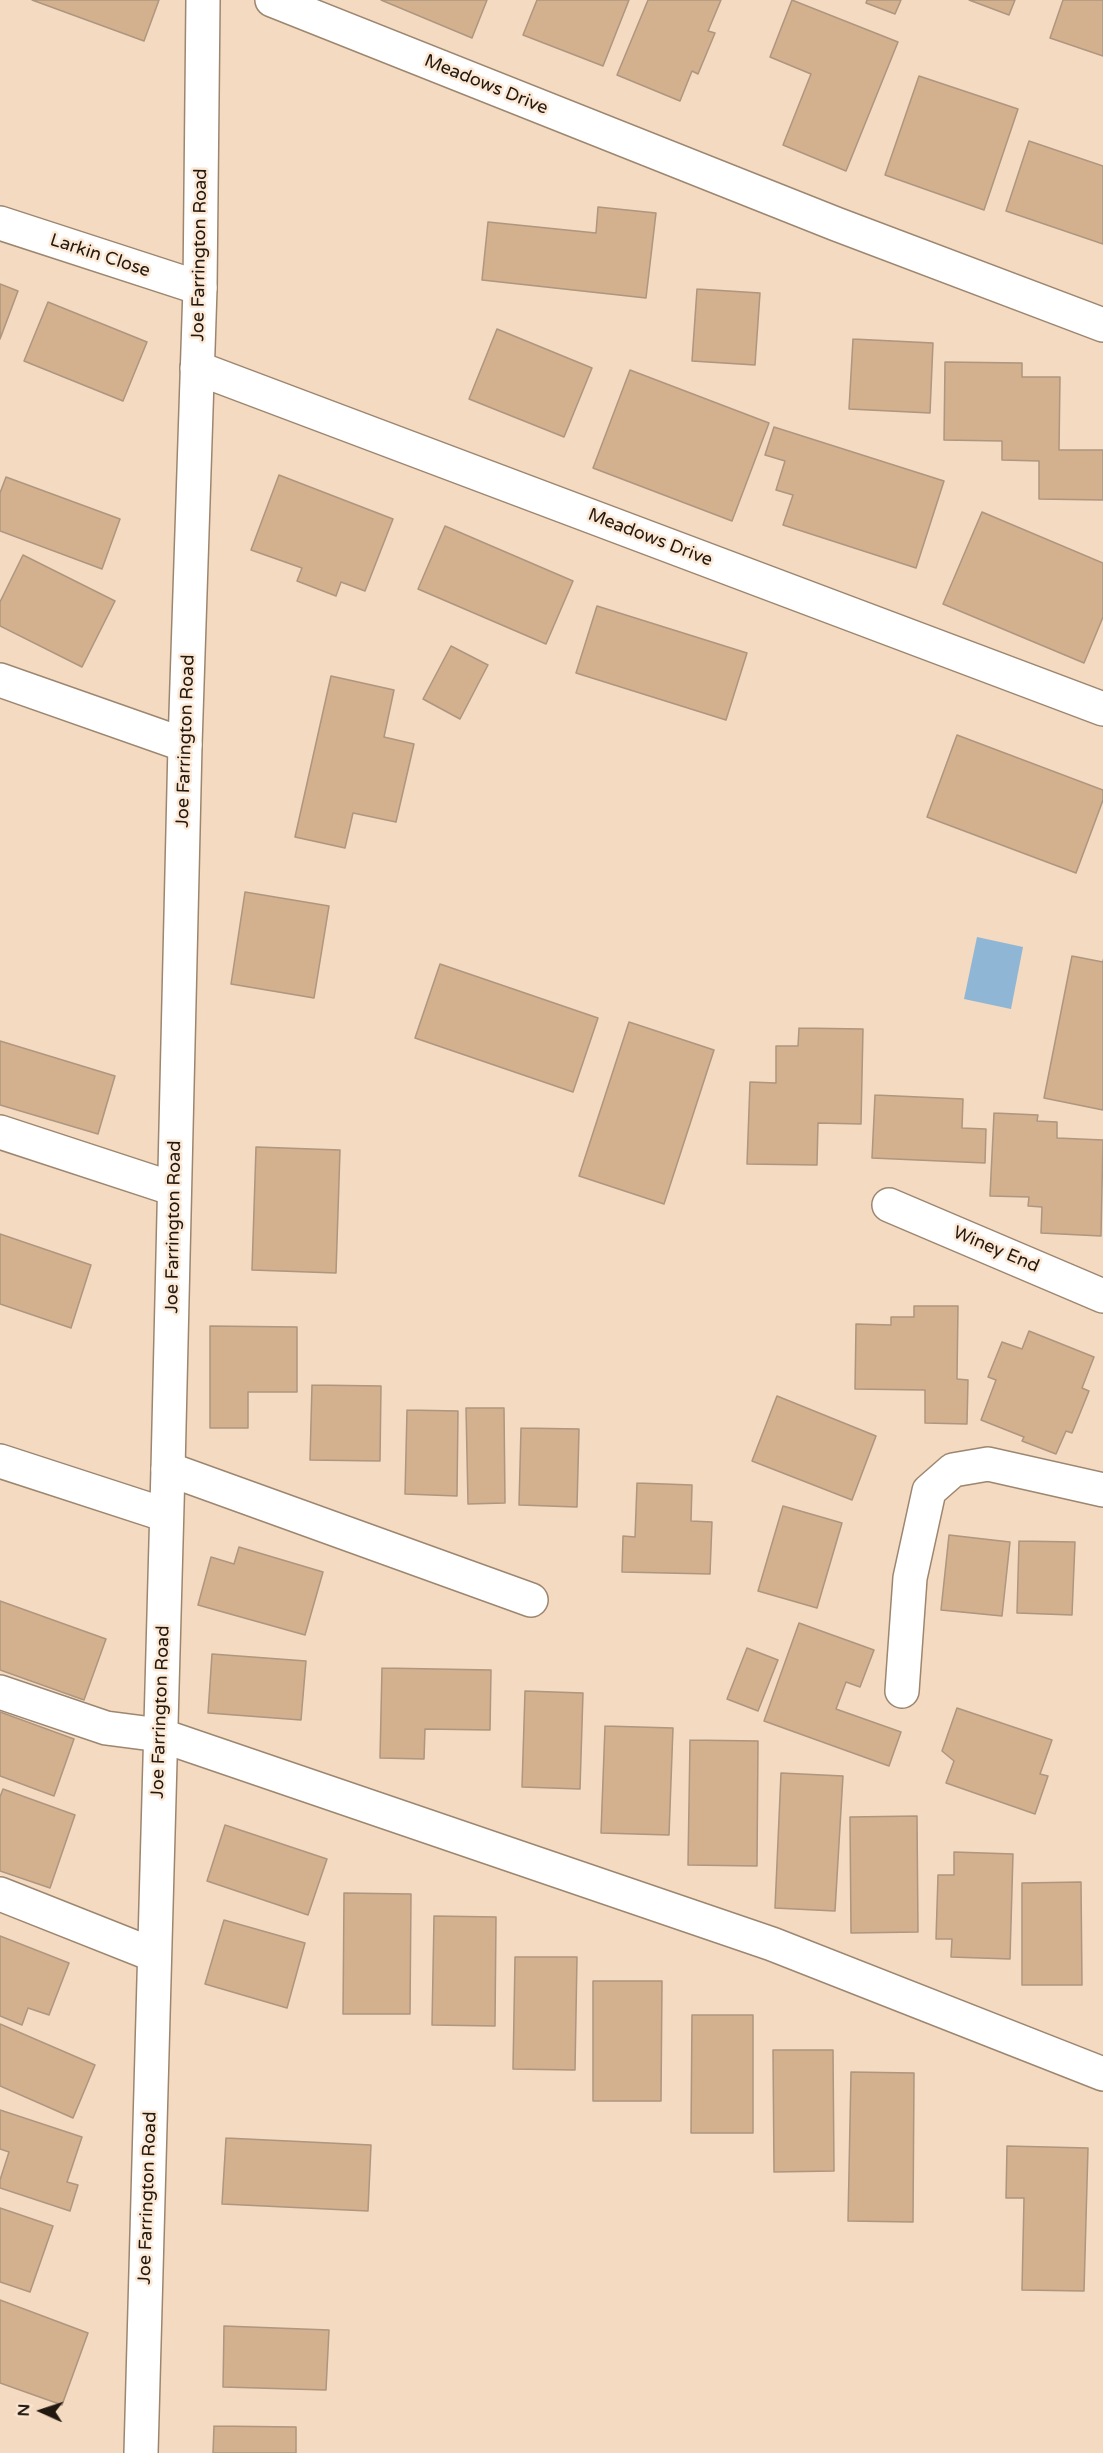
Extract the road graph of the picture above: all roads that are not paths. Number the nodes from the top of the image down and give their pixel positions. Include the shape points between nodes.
1 (203, 0) edge
2 (272, 0) edge
3 (0, 223) edge
4 (200, 288) junction
5 (1103, 325) edge
6 (197, 368) junction
7 (0, 680) edge
8 (1103, 709) edge
9 (185, 745) junction
10 (0, 1132) edge
11 (174, 1189) junction
12 (890, 1205) dead end
13 (1103, 1296) edge
14 (0, 1461) edge
15 (168, 1469) junction
16 (1103, 1490) edge
17 (166, 1515) junction
18 (531, 1600) dead end
19 (902, 1691) dead end
20 (0, 1692) edge
21 (160, 1735) junction
22 (0, 1894) edge
23 (154, 1956) junction
24 (1103, 2074) edge
25 (141, 2453) edge

1 - 4 street, Joe Farrington Road
2 - 5 street, Meadows Drive via 836,224
3 - 4 street, Larkin Close
4 - 6 street, Joe Farrington Road
6 - 8 street, Meadows Drive
6 - 9 street, Joe Farrington Road
7 - 9 street
9 - 11 street, Joe Farrington Road
10 - 11 street
11 - 15 street, Joe Farrington Road
12 - 13 street, Winey End
14 - 17 street
15 - 17 street, Joe Farrington Road
15 - 18 street
16 - 19 street via 988,1464 952,1470 929,1491 910,1578
17 - 21 street, Joe Farrington Road
20 - 21 street via 106,1728
21 - 23 street, Joe Farrington Road
21 - 24 street via 772,1944
22 - 23 street
23 - 25 street, Joe Farrington Road

